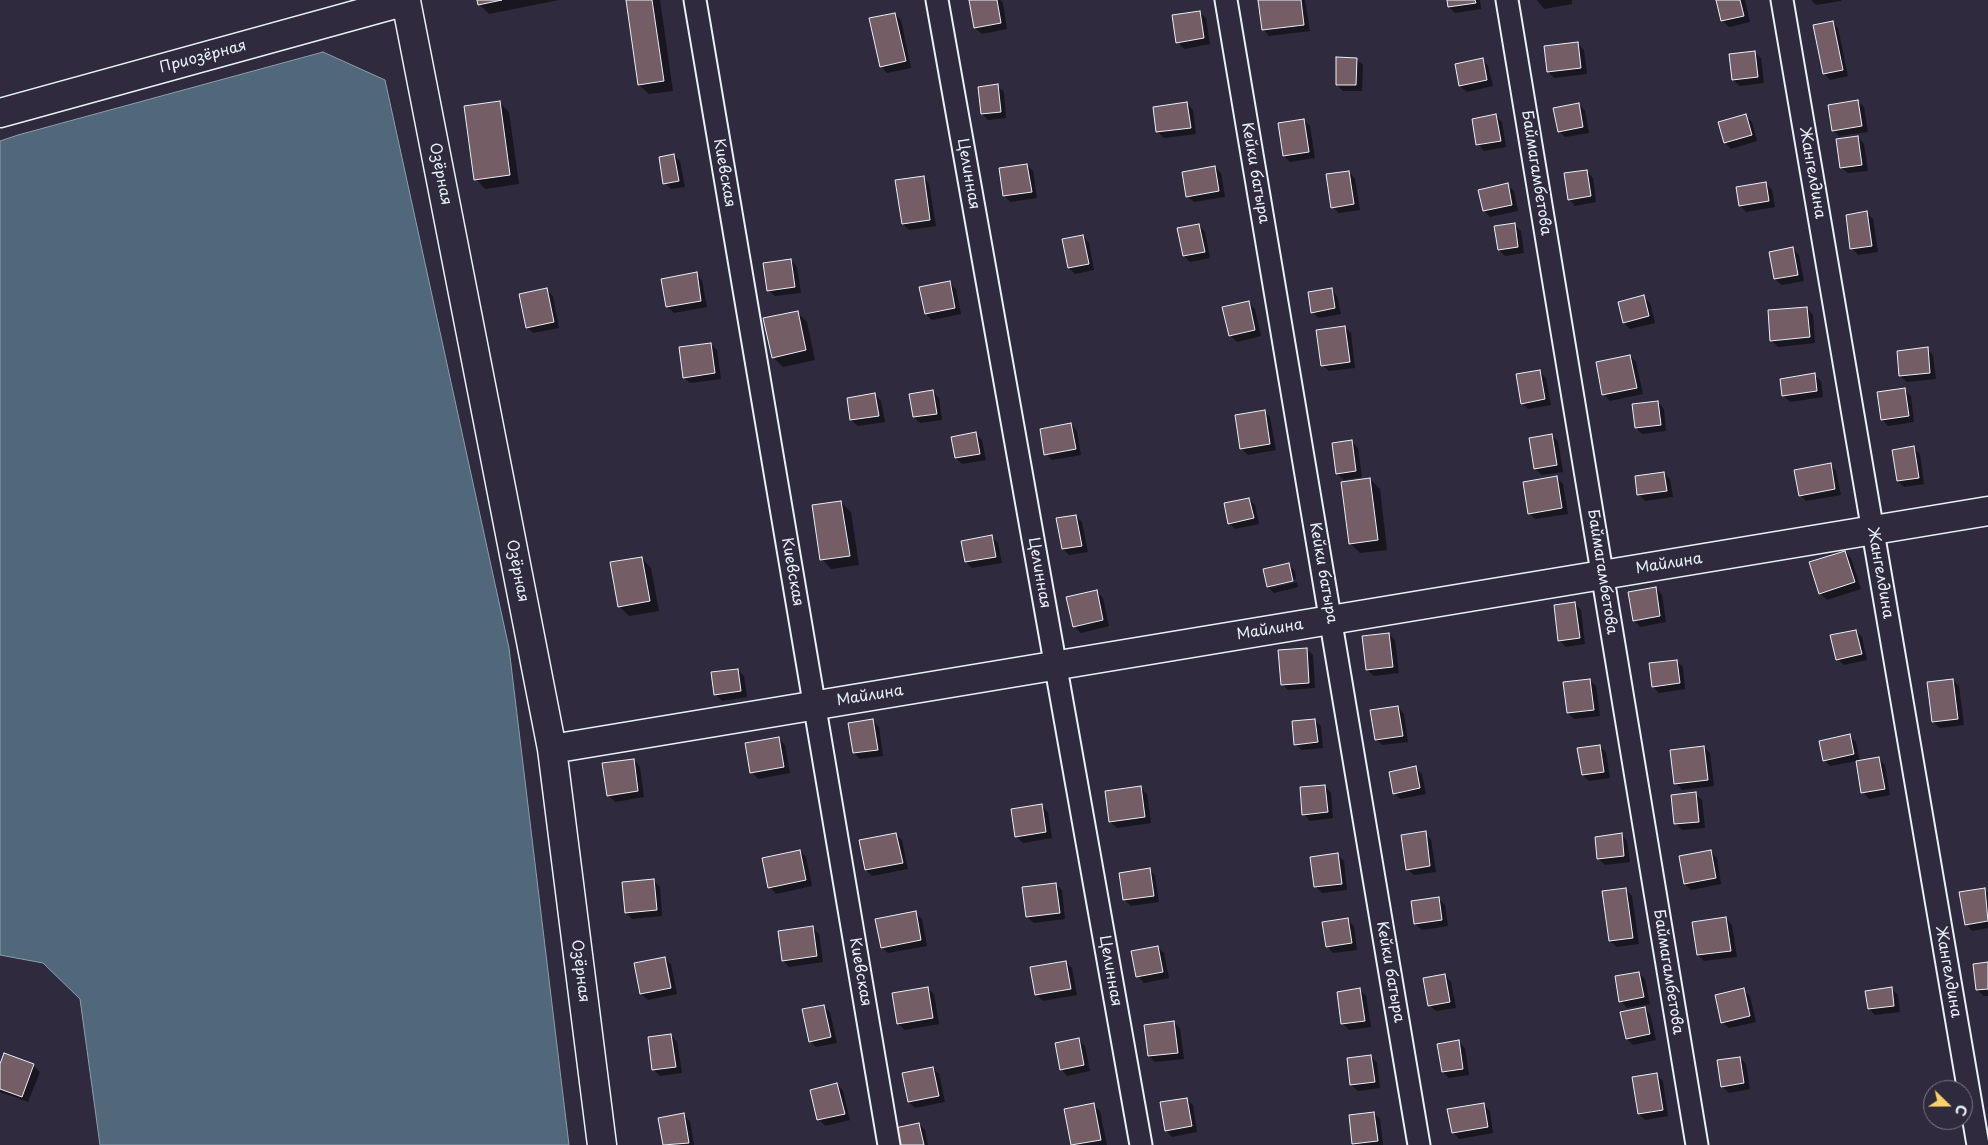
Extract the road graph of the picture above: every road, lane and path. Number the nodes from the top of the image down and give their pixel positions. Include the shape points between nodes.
1 (695, 0) edge
2 (937, 0) edge
3 (1226, 0) edge
4 (1507, 0) edge
5 (1782, 0) edge
6 (407, 1) edge
7 (0, 113) edge
8 (1988, 511) edge
9 (1872, 530) junction
10 (1603, 575) junction
11 (1330, 620) junction
12 (1056, 665) junction
13 (814, 706) junction
14 (552, 749) junction
15 (602, 1145) edge
16 (889, 1145) edge
17 (1141, 1145) edge
18 (1419, 1145) edge
19 (1697, 1145) edge
20 (1978, 1145) edge

1 - 13 street, Киевская
2 - 12 street, Целинная
3 - 11 street, Кейки батыра
4 - 10 street, Баймагамбетова
5 - 9 street, Жангелдина
6 - 7 street, Приозёрная
6 - 14 street, Озёрная
8 - 9 street, Майлина
9 - 10 street, Майлина
9 - 20 street, Жангелдина
10 - 11 street, Майлина
10 - 19 street, Баймагамбетова
11 - 12 street, Майлина
11 - 18 street, Кейки батыра
12 - 13 street, Майлина
12 - 17 street, Целинная
13 - 14 street, Майлина
13 - 16 street, Киевская
14 - 15 street, Озёрная

